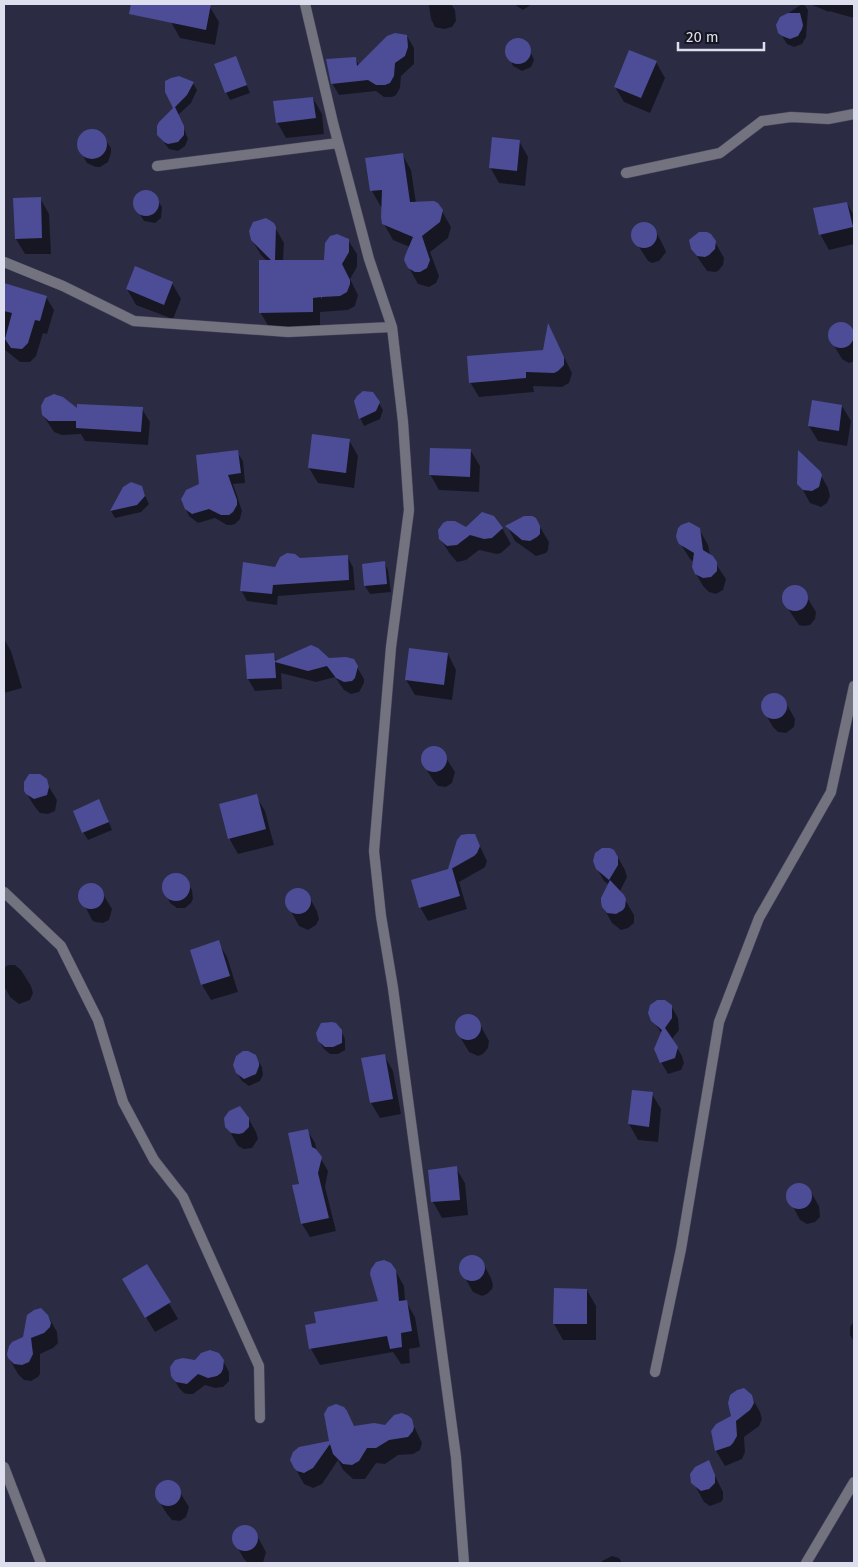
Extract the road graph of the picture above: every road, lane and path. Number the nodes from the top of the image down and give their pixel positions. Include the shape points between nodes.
1 (305, 4) edge
2 (854, 114) edge
3 (338, 143) junction
4 (158, 166) dead end
5 (626, 173) dead end
6 (4, 262) edge
7 (392, 327) junction
8 (854, 686) edge
9 (4, 892) edge
10 (655, 1372) dead end
11 (260, 1418) dead end
12 (4, 1467) edge
13 (854, 1482) edge
14 (41, 1563) edge
15 (464, 1563) edge
16 (806, 1563) edge

1 - 3 street
2 - 5 street via 828,119 791,117 762,121 720,153
3 - 4 street
3 - 7 street via 369,259
6 - 7 street via 63,286 134,322 288,332
7 - 15 street via 409,510 391,647 374,851 456,1457
8 - 10 street via 831,792 759,918 720,1022 682,1248
9 - 11 street via 60,946 98,1020 123,1102 154,1160 183,1197 259,1366
12 - 14 street
13 - 16 street

